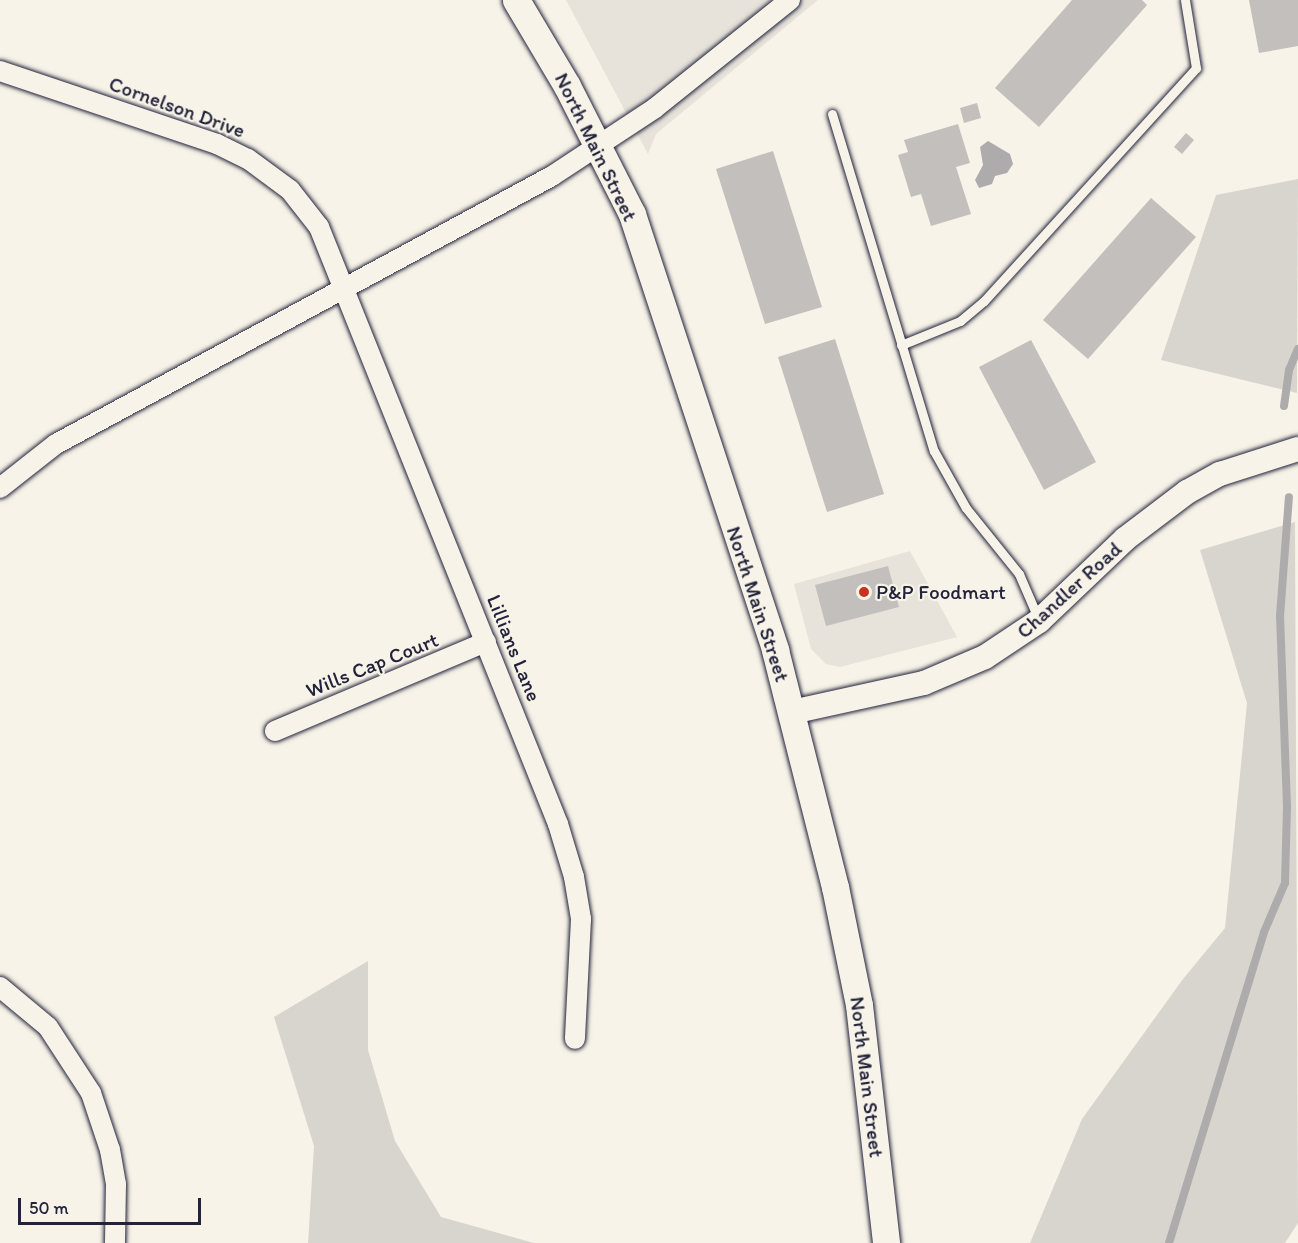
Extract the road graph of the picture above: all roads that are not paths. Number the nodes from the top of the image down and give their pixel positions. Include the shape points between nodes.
1 (516, 0) edge
2 (790, 0) edge
3 (1185, 0) edge
4 (0, 71) edge
5 (832, 114) dead end
6 (598, 146) junction
7 (344, 288) junction
8 (901, 345) junction
9 (1298, 449) edge
10 (0, 488) edge
11 (1039, 621) junction
12 (486, 642) junction
13 (792, 712) junction
14 (275, 730) dead end
15 (0, 987) edge
16 (575, 1039) dead end
17 (115, 1243) edge
18 (886, 1243) edge

1 - 6 main road, North Main Street
2 - 6 street via 655,108
3 - 8 lane via 1196,68 984,301 960,321
4 - 7 street, Cornelson Drive via 217,144 248,159 290,190 312,217
5 - 8 lane
6 - 7 street via 552,176
6 - 13 main road, North Main Street via 632,214 718,468
7 - 10 street via 56,444
7 - 12 street, Lillians Lane
8 - 11 lane via 934,451 948,482 1019,574
9 - 11 street, Chandler Road via 1221,474 1187,492 1125,540
11 - 13 street, Chandler Road via 985,657 954,672 841,704
12 - 14 street, Wills Cap Court
12 - 16 street, Lillians Lane via 558,824 574,878 581,952
13 - 18 main road, North Main Street via 859,1005
15 - 17 street via 48,1027 91,1093 110,1150 116,1184

